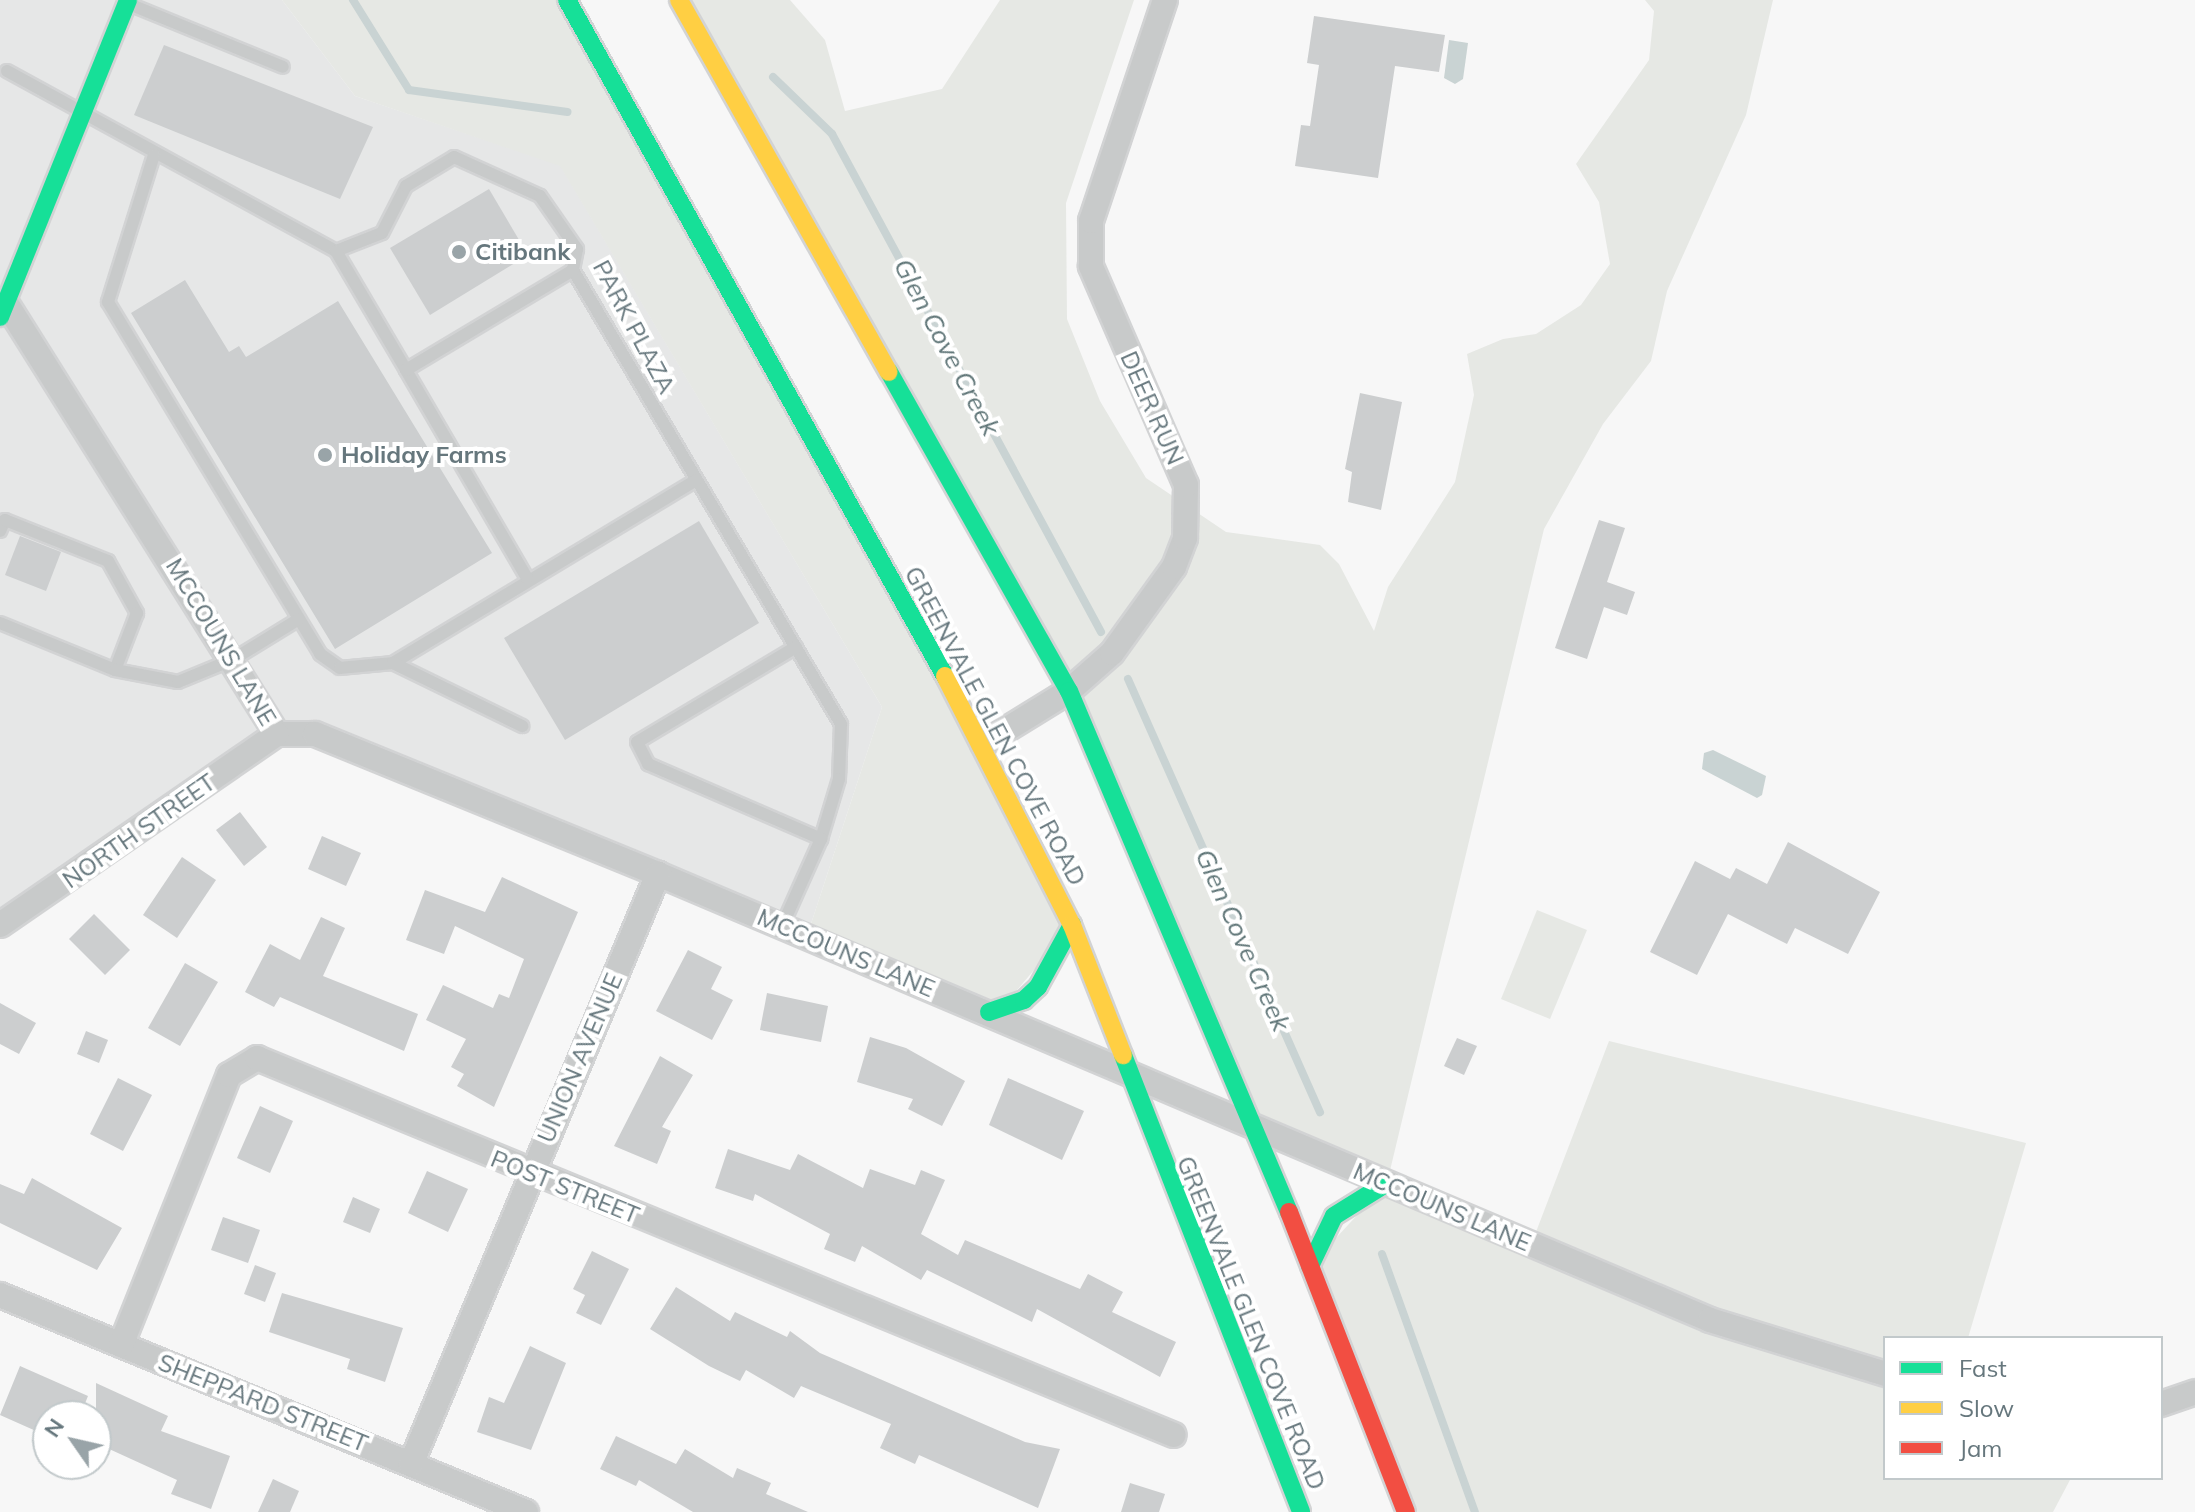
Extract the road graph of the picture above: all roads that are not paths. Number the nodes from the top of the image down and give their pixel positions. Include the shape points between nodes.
1 (567, 0) edge
2 (679, 0) edge
3 (1165, 0) edge
4 (127, 2) edge
5 (283, 67) dead end
6 (7, 71) dead end
7 (80, 113) junction
8 (154, 155) junction
9 (336, 251) junction
10 (573, 270) junction
11 (3, 310) edge
12 (406, 370) junction
13 (696, 480) junction
14 (0, 531) edge
15 (527, 578) junction
16 (299, 619) junction
17 (0, 623) edge
18 (796, 647) junction
19 (234, 659) junction
20 (393, 663) junction
21 (115, 670) junction
22 (1069, 691) junction
23 (522, 726) dead end
24 (277, 734) junction
25 (983, 744) junction
26 (821, 839) junction
27 (658, 874) junction
28 (0, 925) edge
29 (1072, 925) junction
30 (782, 926) junction
31 (989, 1012) junction
32 (1124, 1068) junction
33 (1257, 1129) junction
34 (532, 1173) junction
35 (1387, 1183) junction
36 (1310, 1266) junction
37 (0, 1295) edge
38 (121, 1345) junction
39 (1883, 1373) edge
40 (2195, 1392) edge
41 (2163, 1403) edge
42 (1174, 1435) dead end
43 (411, 1464) junction
44 (526, 1512) edge
45 (1301, 1512) edge
46 (1406, 1512) edge

1 - 25 main road, GREENVALE GLEN COVE ROAD
2 - 22 main road
3 - 22 street, DEER RUN via 1095,207 1091,266 1186,485 1185,538 1174,567 1129,634
4 - 5 lane
4 - 7 main road
6 - 7 lane
7 - 8 lane
7 - 11 main road
8 - 9 lane
8 - 16 lane via 108,302
9 - 10 lane, PARK PLAZA via 382,233 406,186 454,157 472,160 540,196 577,249
9 - 12 lane
10 - 12 lane
10 - 13 lane, PARK PLAZA
11 - 19 street, MCCOUNS LANE
12 - 15 lane
13 - 15 lane
13 - 18 lane, PARK PLAZA
14 - 21 lane via 5,520 108,561 137,613
15 - 20 lane
16 - 19 lane
16 - 20 lane via 320,654 340,668
17 - 21 lane
18 - 26 lane, PARK PLAZA via 841,724 839,779
18 - 26 lane via 637,742 648,764
19 - 21 lane via 178,682
19 - 24 street, MCCOUNS LANE
20 - 23 lane
22 - 25 street, DEER RUN
22 - 33 main road
24 - 27 street, MCCOUNS LANE via 315,734
24 - 28 street, NORTH STREET
25 - 29 main road, GREENVALE GLEN COVE ROAD
26 - 30 lane, PARK PLAZA
27 - 30 street, MCCOUNS LANE
27 - 34 street, UNION AVENUE
29 - 31 main road via 1038,987 1024,1000
29 - 32 main road, GREENVALE GLEN COVE ROAD
30 - 31 street, MCCOUNS LANE
31 - 32 street, MCCOUNS LANE
32 - 33 street, MCCOUNS LANE
32 - 45 main road, GREENVALE GLEN COVE ROAD
33 - 35 street, MCCOUNS LANE
33 - 36 main road
34 - 38 street, POST STREET via 257,1058 239,1065 229,1075
34 - 42 street, POST STREET
34 - 43 street, UNION AVENUE
35 - 36 main road via 1334,1216
35 - 39 street, MCCOUNS LANE via 1710,1320
36 - 46 main road
37 - 38 street, SHEPPARD STREET
38 - 43 street, SHEPPARD STREET
40 - 41 street
43 - 44 street, SHEPPARD STREET

